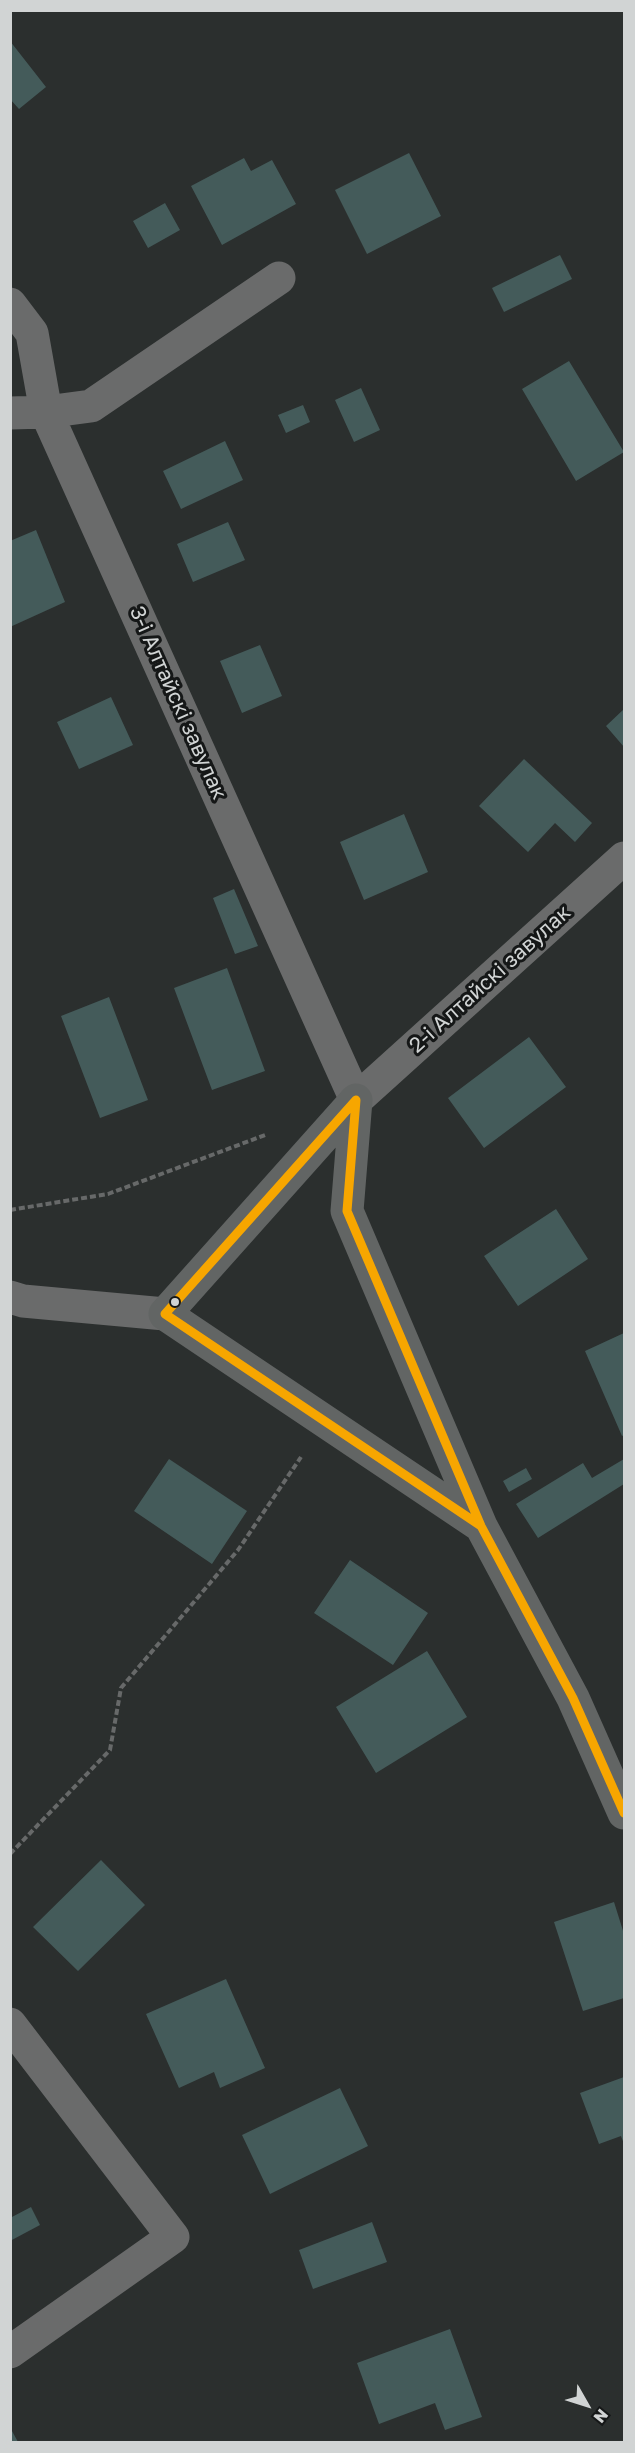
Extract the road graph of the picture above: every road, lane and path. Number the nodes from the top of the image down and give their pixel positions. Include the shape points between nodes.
1 (279, 278) dead end
2 (10, 304) edge
3 (46, 412) junction
4 (10, 413) edge
5 (624, 858) edge
6 (356, 1100) junction
7 (270, 1133) dead end
8 (10, 1210) edge
9 (10, 1297) edge
10 (165, 1314) junction
11 (325, 1421) junction
12 (481, 1526) junction
13 (624, 1813) edge
14 (10, 1854) edge
15 (10, 2024) edge
16 (10, 2352) edge

1 - 3 street via 91,406
2 - 3 street, 3-і Алтайскі завулак via 32,333
3 - 4 street
3 - 6 street, 3-і Алтайскі завулак
5 - 6 street, 2-і Алтайскі завулак
6 - 10 main road
6 - 12 main road via 347,1211
7 - 8 path via 108,1194
9 - 10 street
10 - 11 main road
11 - 12 main road
11 - 14 path via 238,1550 121,1689 110,1750
12 - 13 main road via 573,1698
15 - 16 street via 173,2237

